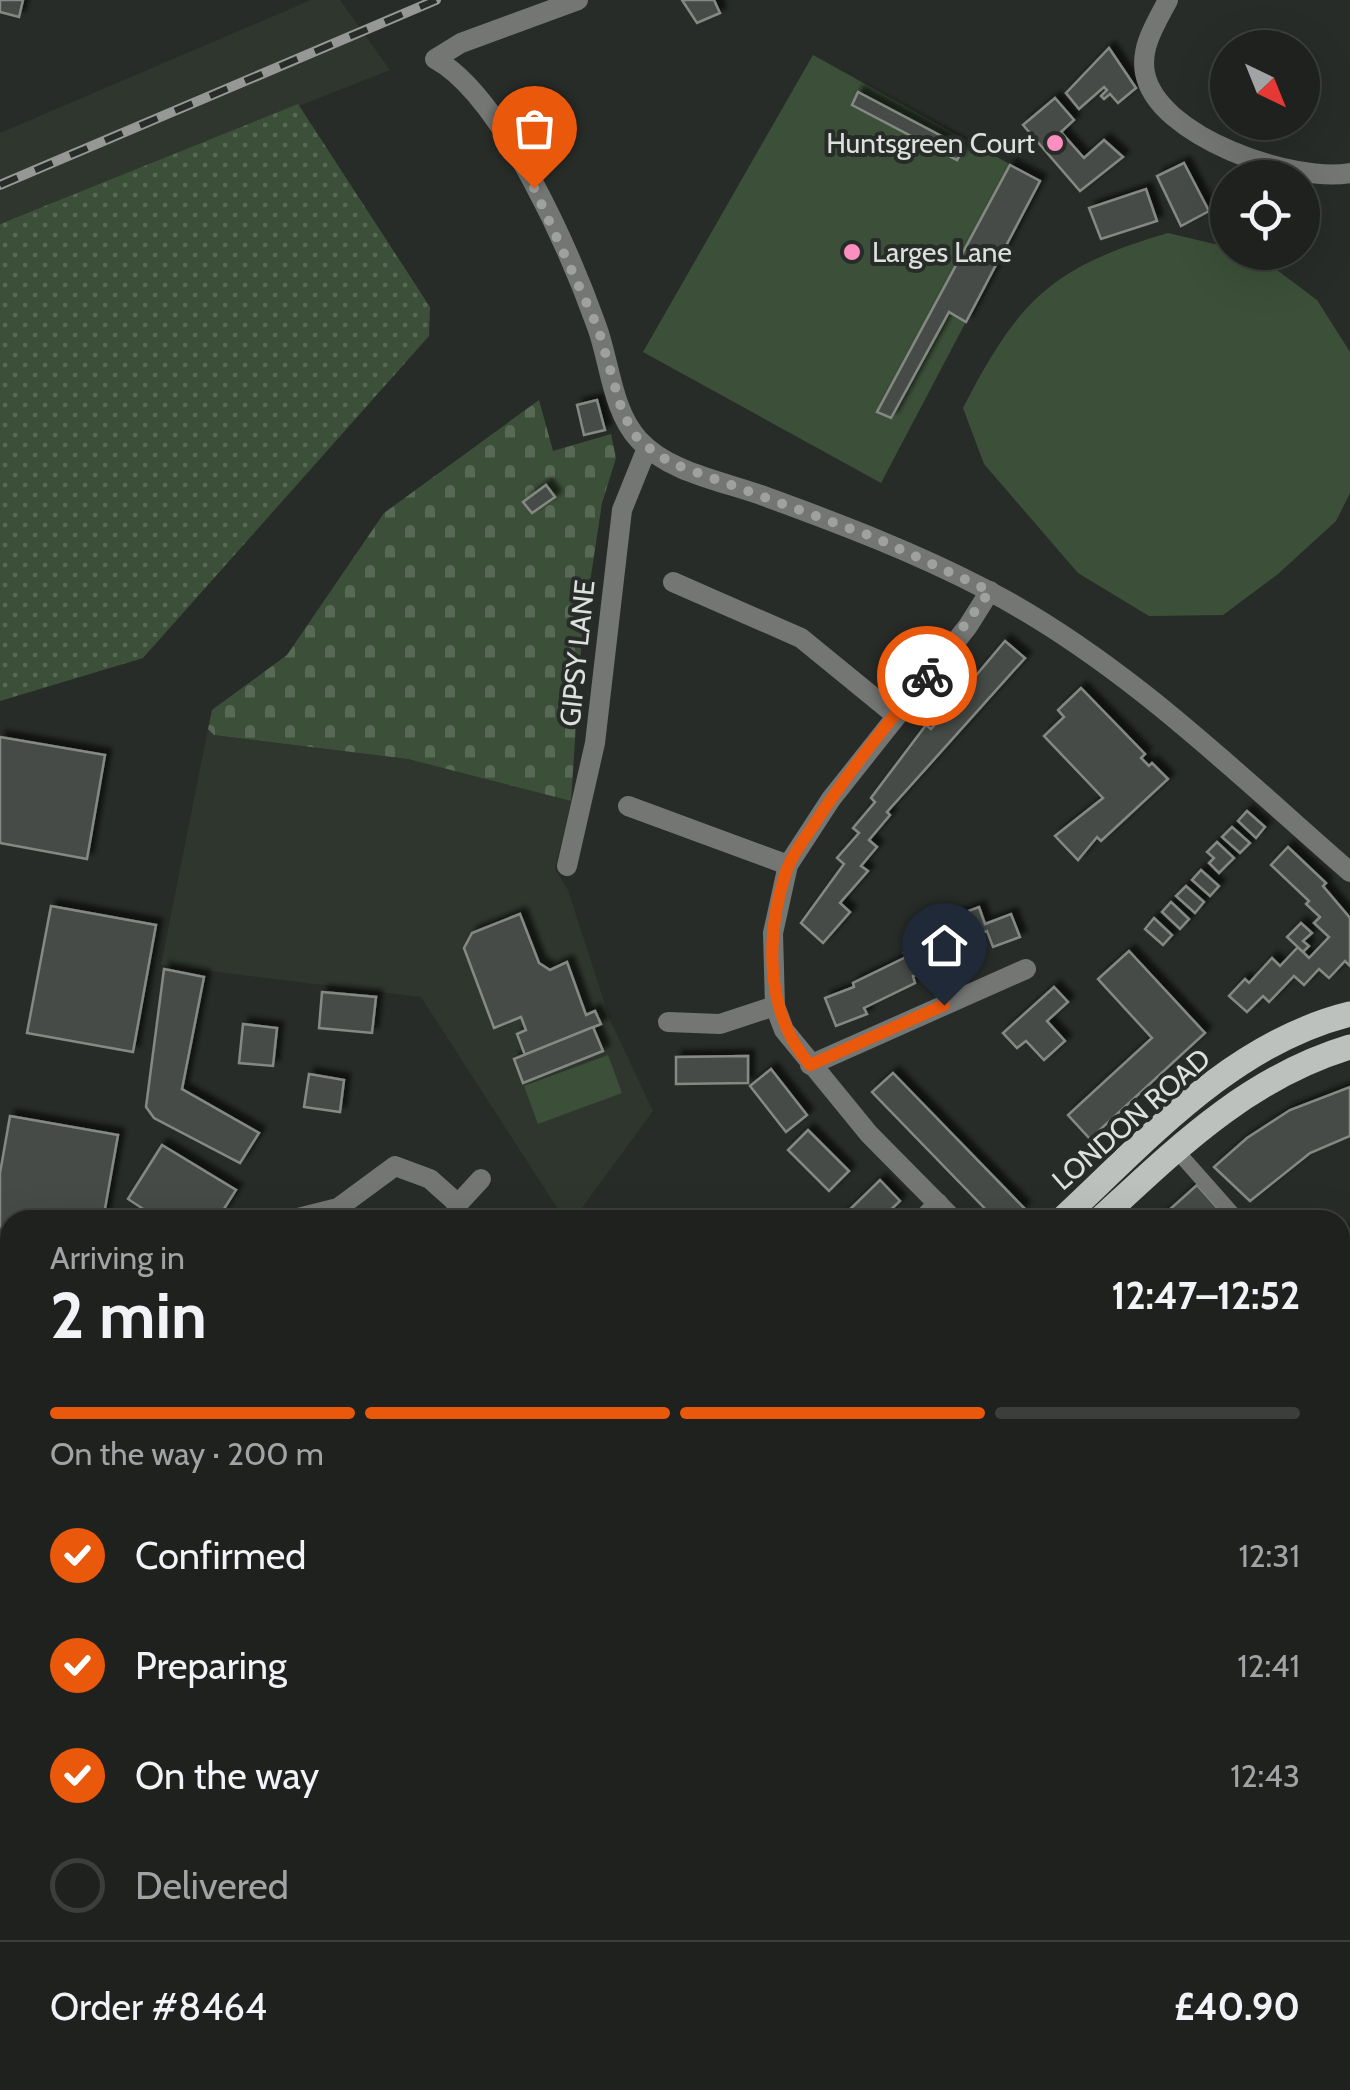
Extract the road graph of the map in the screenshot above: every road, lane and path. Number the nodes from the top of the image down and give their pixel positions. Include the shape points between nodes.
1 (578, 0) edge
2 (1168, 0) edge
3 (1350, 173) edge
4 (647, 448) junction
5 (673, 582) dead end
6 (990, 591) junction
7 (894, 714) junction
8 (628, 806) dead end
9 (567, 866) dead end
10 (788, 866) junction
11 (1350, 872) edge
12 (1026, 970) dead end
13 (1350, 1000) edge
14 (776, 1006) junction
15 (1350, 1014) edge
16 (668, 1022) dead end
17 (1310, 1028) junction
18 (1350, 1048) edge
19 (810, 1065) junction
20 (1184, 1159) dead end
21 (481, 1179) dead end
22 (938, 1203) junction
23 (329, 1210) edge
24 (454, 1210) edge
25 (458, 1210) edge
26 (931, 1210) edge
27 (945, 1210) edge
28 (1071, 1210) edge
29 (1110, 1210) edge
30 (1229, 1210) edge

1 - 4 street via 435,59 457,71 508,138 598,328 623,414
2 - 3 street via 1149,37 1144,70 1167,112 1283,170
4 - 6 street via 671,463 876,538
4 - 9 street, GIPSY LANE via 622,510 595,744
5 - 7 street via 801,638
6 - 7 street
6 - 11 street via 1123,678
7 - 10 street
8 - 10 street
10 - 14 street via 773,934
12 - 19 street
13 - 17 main road
14 - 16 street via 720,1024
14 - 19 street via 784,1030
15 - 17 main road, LONDON ROAD
17 - 28 main road, LONDON ROAD via 1226,1073
18 - 29 main road, LONDON ROAD via 1286,1072 1224,1109
19 - 22 street
20 - 30 street
21 - 25 street
22 - 26 street
22 - 27 street
23 - 24 street via 395,1166 430,1179

